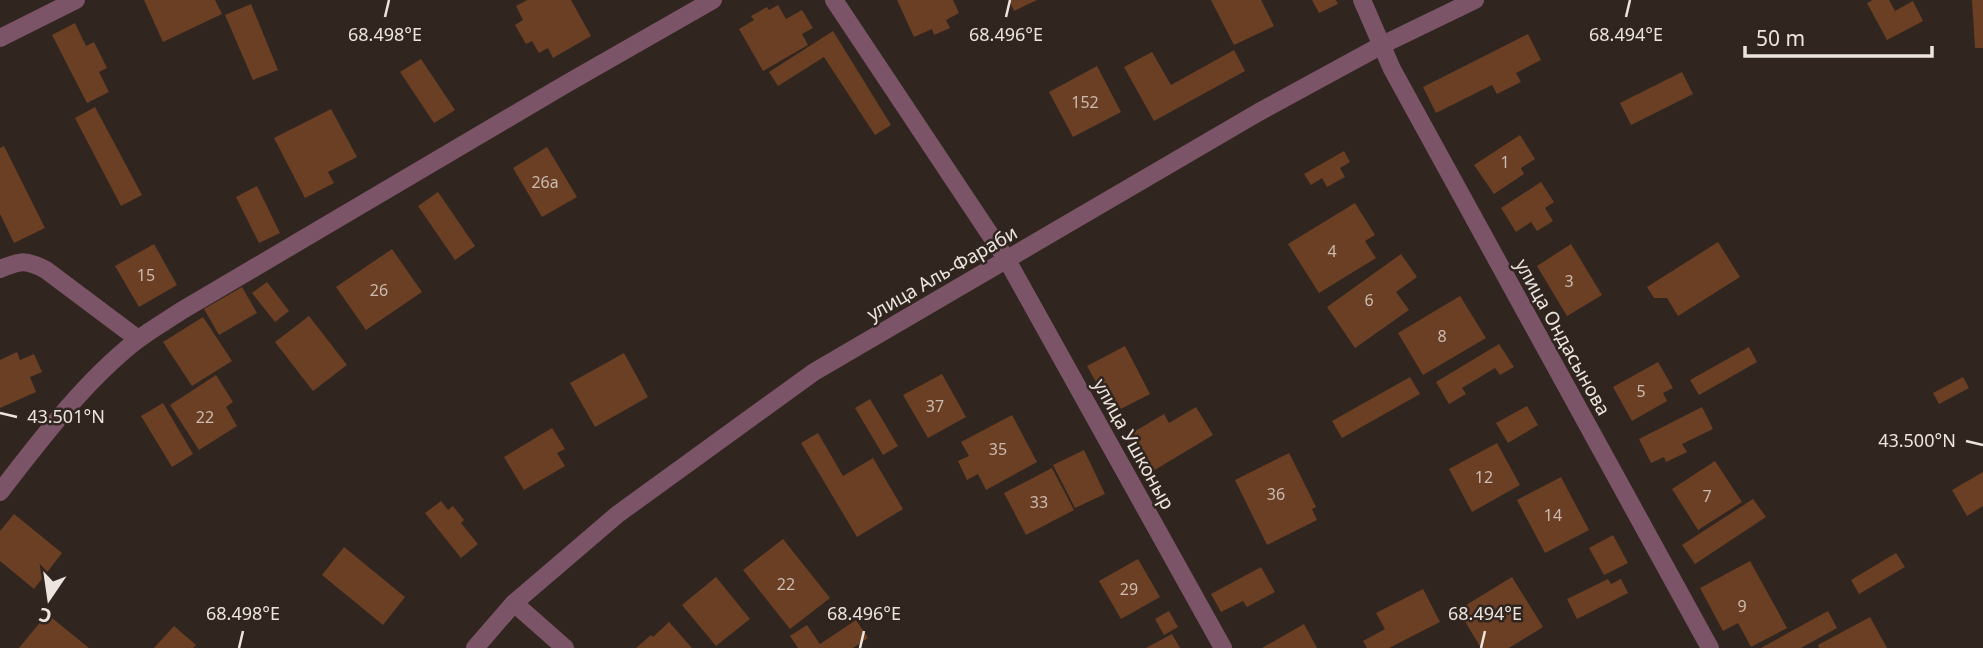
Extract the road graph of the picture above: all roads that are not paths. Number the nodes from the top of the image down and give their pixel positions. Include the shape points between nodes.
1 (76, 0) edge
2 (713, 0) edge
3 (834, 0) edge
4 (1362, 0) edge
5 (1475, 0) edge
6 (0, 38) edge
7 (1382, 45) junction
8 (1007, 260) junction
9 (0, 269) edge
10 (138, 339) junction
11 (0, 492) edge
12 (514, 603) junction
13 (475, 648) edge
14 (565, 648) edge
15 (1223, 648) edge
16 (1710, 648) edge

1 - 6 street
2 - 10 street
3 - 8 street, улица Ушконыр
4 - 7 street, улица Ондасынова
5 - 7 street, улица Аль-Фараби
7 - 8 street, улица Аль-Фараби
7 - 16 street, улица Ондасынова
8 - 12 street, улица Аль-Фараби via 814,372 618,514
8 - 15 street, улица Ушконыр
9 - 10 street via 30,262 46,270
10 - 11 street via 106,367
12 - 13 street, улица Аль-Фараби
12 - 14 street

